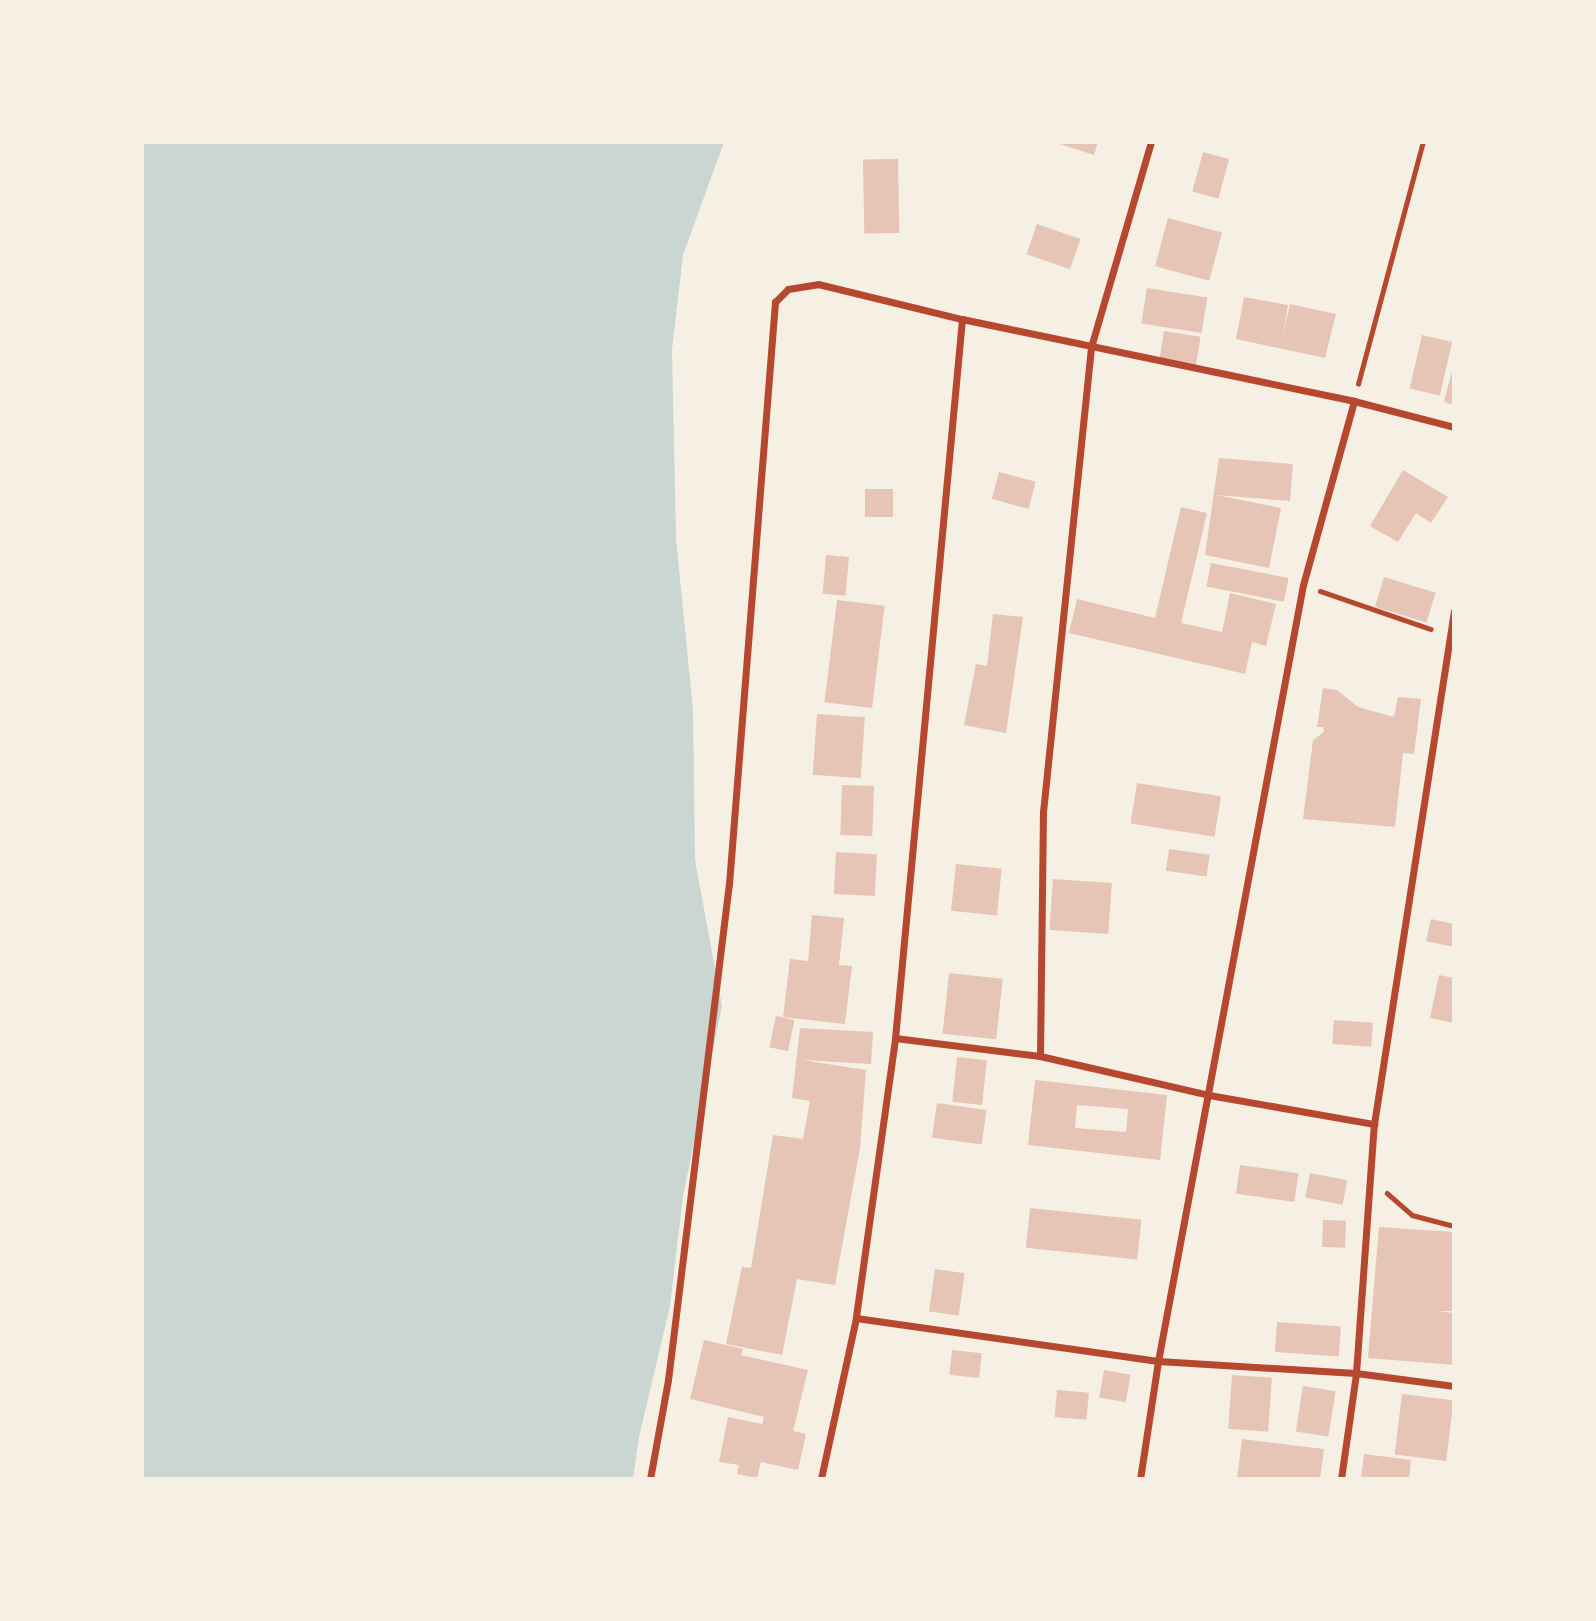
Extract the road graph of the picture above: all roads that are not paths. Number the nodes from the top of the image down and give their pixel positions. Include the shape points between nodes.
1 (1151, 142) edge
2 (962, 319) junction
3 (1091, 346) junction
4 (1354, 401) junction
5 (1454, 427) edge
6 (1454, 611) edge
7 (895, 1038) junction
8 (1040, 1056) junction
9 (1209, 1095) junction
10 (1374, 1124) junction
11 (856, 1318) junction
12 (1158, 1361) junction
13 (1356, 1373) junction
14 (1454, 1386) edge
15 (650, 1479) edge
16 (821, 1479) edge
17 (1140, 1479) edge
18 (1341, 1479) edge

1 - 3 street
2 - 3 street
2 - 7 street
2 - 15 street via 818,284 788,289 775,302 729,884 668,1380
3 - 4 street
3 - 8 street via 1043,812
4 - 5 street
4 - 9 street via 1303,586
6 - 10 street
7 - 8 street
7 - 11 street
8 - 9 street
9 - 10 street
9 - 12 street
10 - 13 street
11 - 12 street
11 - 16 street
12 - 13 street
12 - 17 street
13 - 14 street
13 - 18 street

